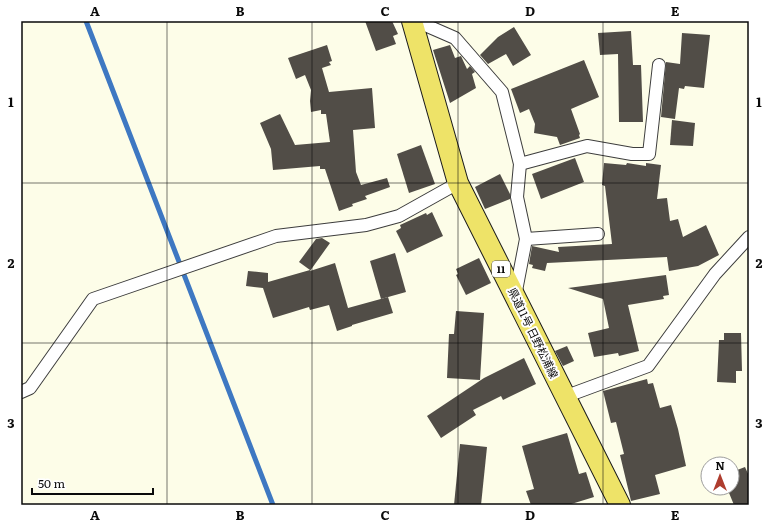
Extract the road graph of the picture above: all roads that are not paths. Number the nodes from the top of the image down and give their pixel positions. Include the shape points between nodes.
1 (412, 21) edge
2 (416, 21) edge
3 (659, 65) dead end
4 (520, 164) junction
5 (458, 183) junction
6 (598, 234) dead end
7 (749, 237) edge
8 (526, 239) junction
9 (514, 296) junction
10 (21, 392) edge
11 (564, 397) junction
12 (616, 504) edge

1 - 5 main road, 県道11号 日野松浦線 / 11
2 - 4 street via 455,38 502,92
3 - 4 street via 649,154 632,154 587,146
4 - 8 street via 517,197
5 - 9 main road, 県道11号 日野松浦線 / 11
5 - 10 street via 399,216 366,225 276,236 93,299 30,388
6 - 8 street
7 - 11 street via 716,274 648,366
8 - 9 street
9 - 11 main road, 県道11号 日野松浦線 / 11
11 - 12 main road, 県道11号 日野松浦線 / 11

